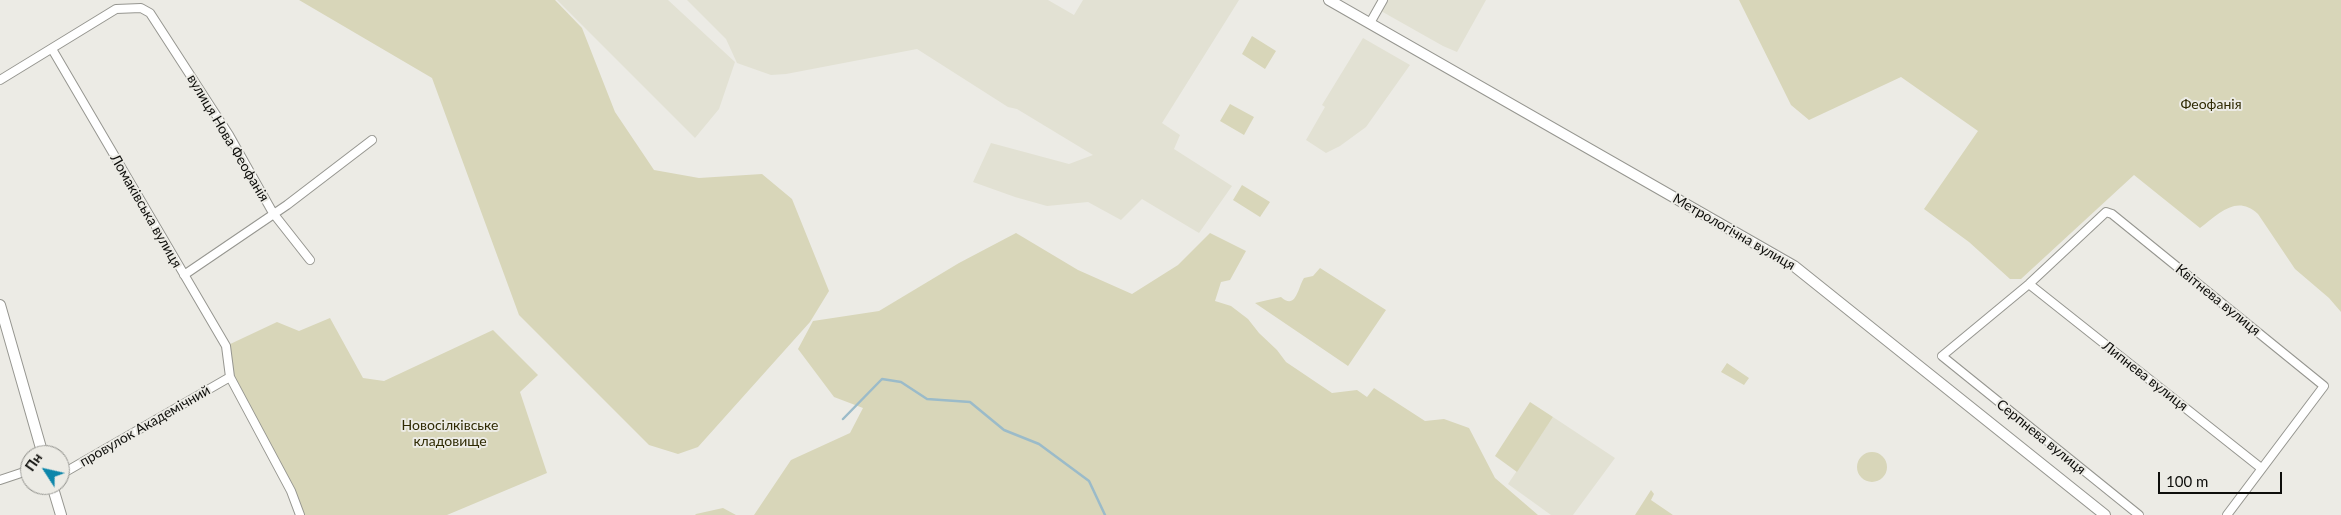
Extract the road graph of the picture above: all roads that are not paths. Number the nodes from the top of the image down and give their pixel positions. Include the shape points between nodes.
1 (1329, 0) edge
2 (1383, 0) edge
3 (1370, 23) junction
4 (52, 49) junction
5 (0, 80) edge
6 (372, 140) dead end
7 (273, 214) junction
8 (310, 260) dead end
9 (184, 275) junction
10 (2029, 284) junction
11 (0, 305) edge
12 (230, 377) junction
13 (40, 445) edge
14 (2261, 468) junction
15 (70, 469) edge
16 (20, 473) edge
17 (0, 480) edge
18 (55, 495) edge
19 (61, 515) edge
20 (300, 515) edge
21 (2105, 515) edge
22 (2139, 515) edge
23 (2227, 515) edge

1 - 3 street, Метрологічна вулиця
2 - 3 street
3 - 21 street, Метрологічна вулиця via 1794,266
4 - 5 street
4 - 7 street, вулиця Нова Феофанія via 116,9 141,8 150,13 229,135
4 - 9 street, Ломаківська вулиця
6 - 7 street
7 - 8 street, вулиця Нова Феофанія
7 - 9 street
9 - 12 street, Ломаківська вулиця via 226,346
10 - 14 street, Липнева вулиця
10 - 14 street, Квітнева вулиця via 2104,214 2112,214 2324,386
10 - 22 street, Серпнева вулиця via 1943,354 1943,358
11 - 13 street
12 - 15 street, провулок Академічний
12 - 20 street via 291,491
14 - 23 street
16 - 17 street
18 - 19 street

